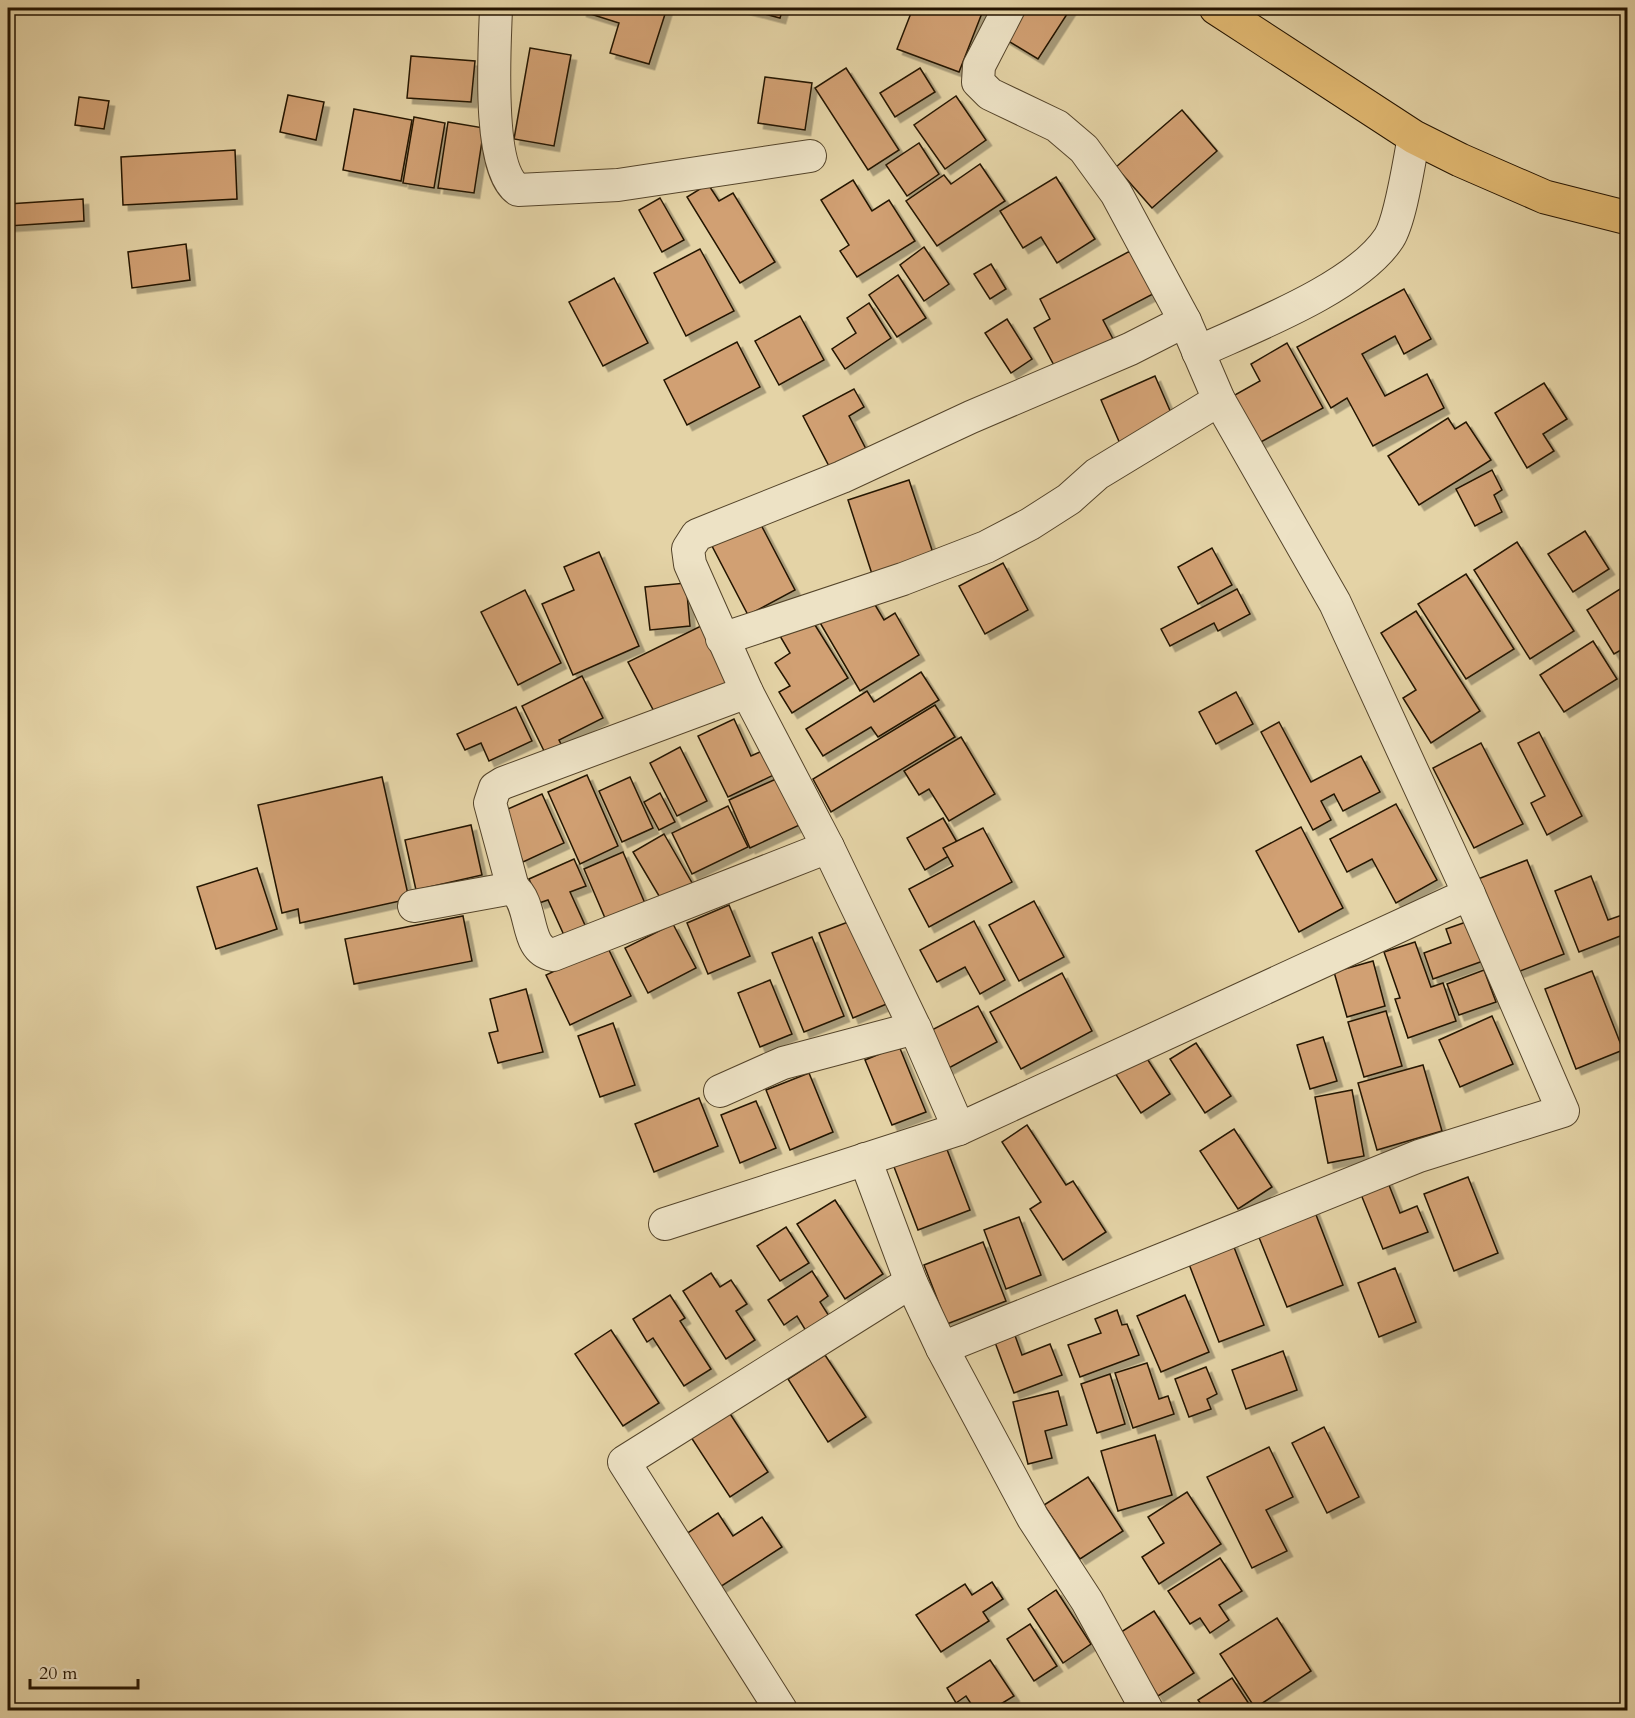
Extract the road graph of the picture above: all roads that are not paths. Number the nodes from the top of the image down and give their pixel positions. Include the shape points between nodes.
1 (496, 8) edge
2 (1009, 8) edge
3 (1216, 8) edge
4 (1414, 136) junction
5 (810, 156) dead end
6 (1628, 218) edge
7 (1185, 321) junction
8 (1198, 352) junction
9 (1219, 400) junction
10 (722, 639) junction
11 (747, 692) junction
12 (828, 847) junction
13 (513, 888) junction
14 (1469, 894) junction
15 (414, 906) dead end
16 (915, 1028) junction
17 (720, 1091) dead end
18 (959, 1129) junction
19 (865, 1160) junction
20 (665, 1224) dead end
21 (911, 1282) junction
22 (942, 1348) junction
23 (781, 1710) edge
24 (1147, 1710) edge

1 - 5 street via 493,114 507,176 518,190 618,185
2 - 7 street via 978,66 978,82 990,94 1057,126 1084,149 1116,193
3 - 4 main road
4 - 6 main road via 1545,197
4 - 8 street via 1390,237 1369,260 1333,286
7 - 8 street
7 - 10 street via 842,477 697,535 688,549 690,564
8 - 9 street
9 - 10 street via 1097,474 1069,499 1030,524 986,547
9 - 14 street via 1335,603
10 - 11 street
11 - 12 street
11 - 13 street via 495,788 490,803
12 - 13 street via 553,955 536,947 525,903
12 - 16 street
13 - 15 street
14 - 18 street
14 - 22 street via 1563,1111 1419,1156
16 - 17 street via 783,1063
16 - 18 street
18 - 19 street
19 - 20 street
19 - 21 street
21 - 22 street
21 - 23 street via 624,1462
22 - 24 street via 1033,1518 1087,1601

